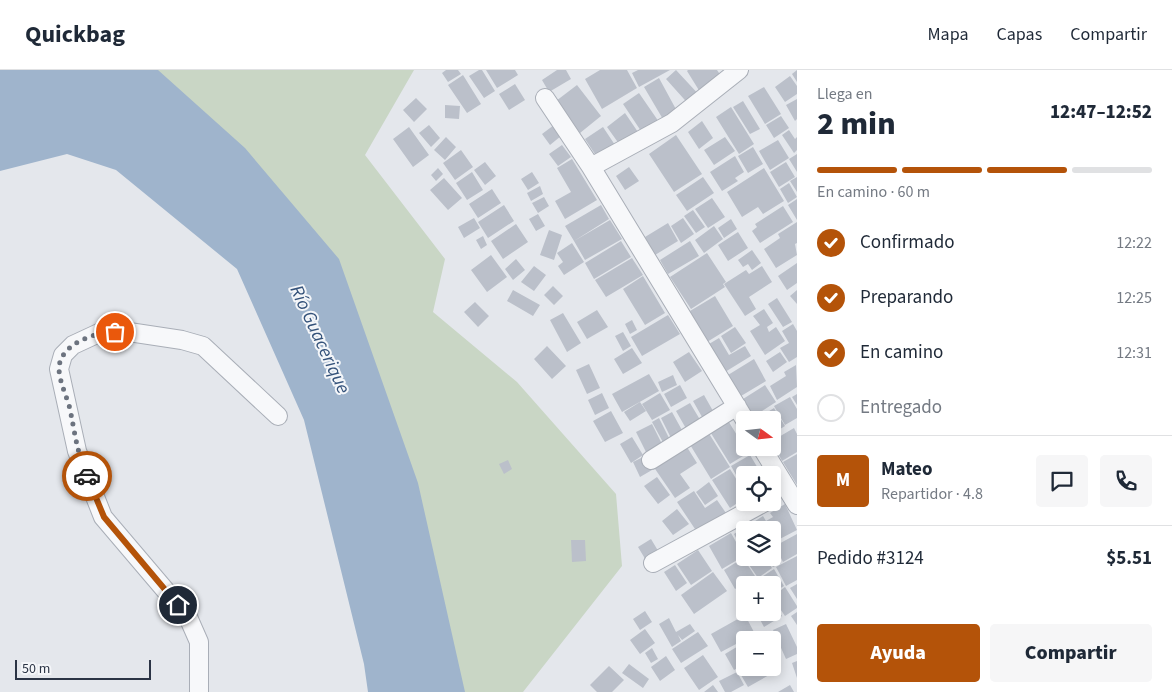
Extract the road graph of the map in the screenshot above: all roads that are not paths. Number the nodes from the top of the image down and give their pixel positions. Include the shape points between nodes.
1 (739, 70) edge
2 (545, 98) dead end
3 (590, 167) junction
4 (740, 411) edge
5 (278, 416) dead end
6 (736, 416) edge
7 (651, 460) dead end
8 (781, 495) edge
9 (797, 505) edge
10 (748, 511) edge
11 (653, 563) dead end
12 (199, 692) edge

1 - 3 street via 672,123
2 - 3 street
3 - 4 street
5 - 12 street via 203,346 182,340 129,332 101,332 73,345 62,355 59,369 77,451 104,517 188,617 199,642
6 - 7 street
8 - 9 street
10 - 11 street

